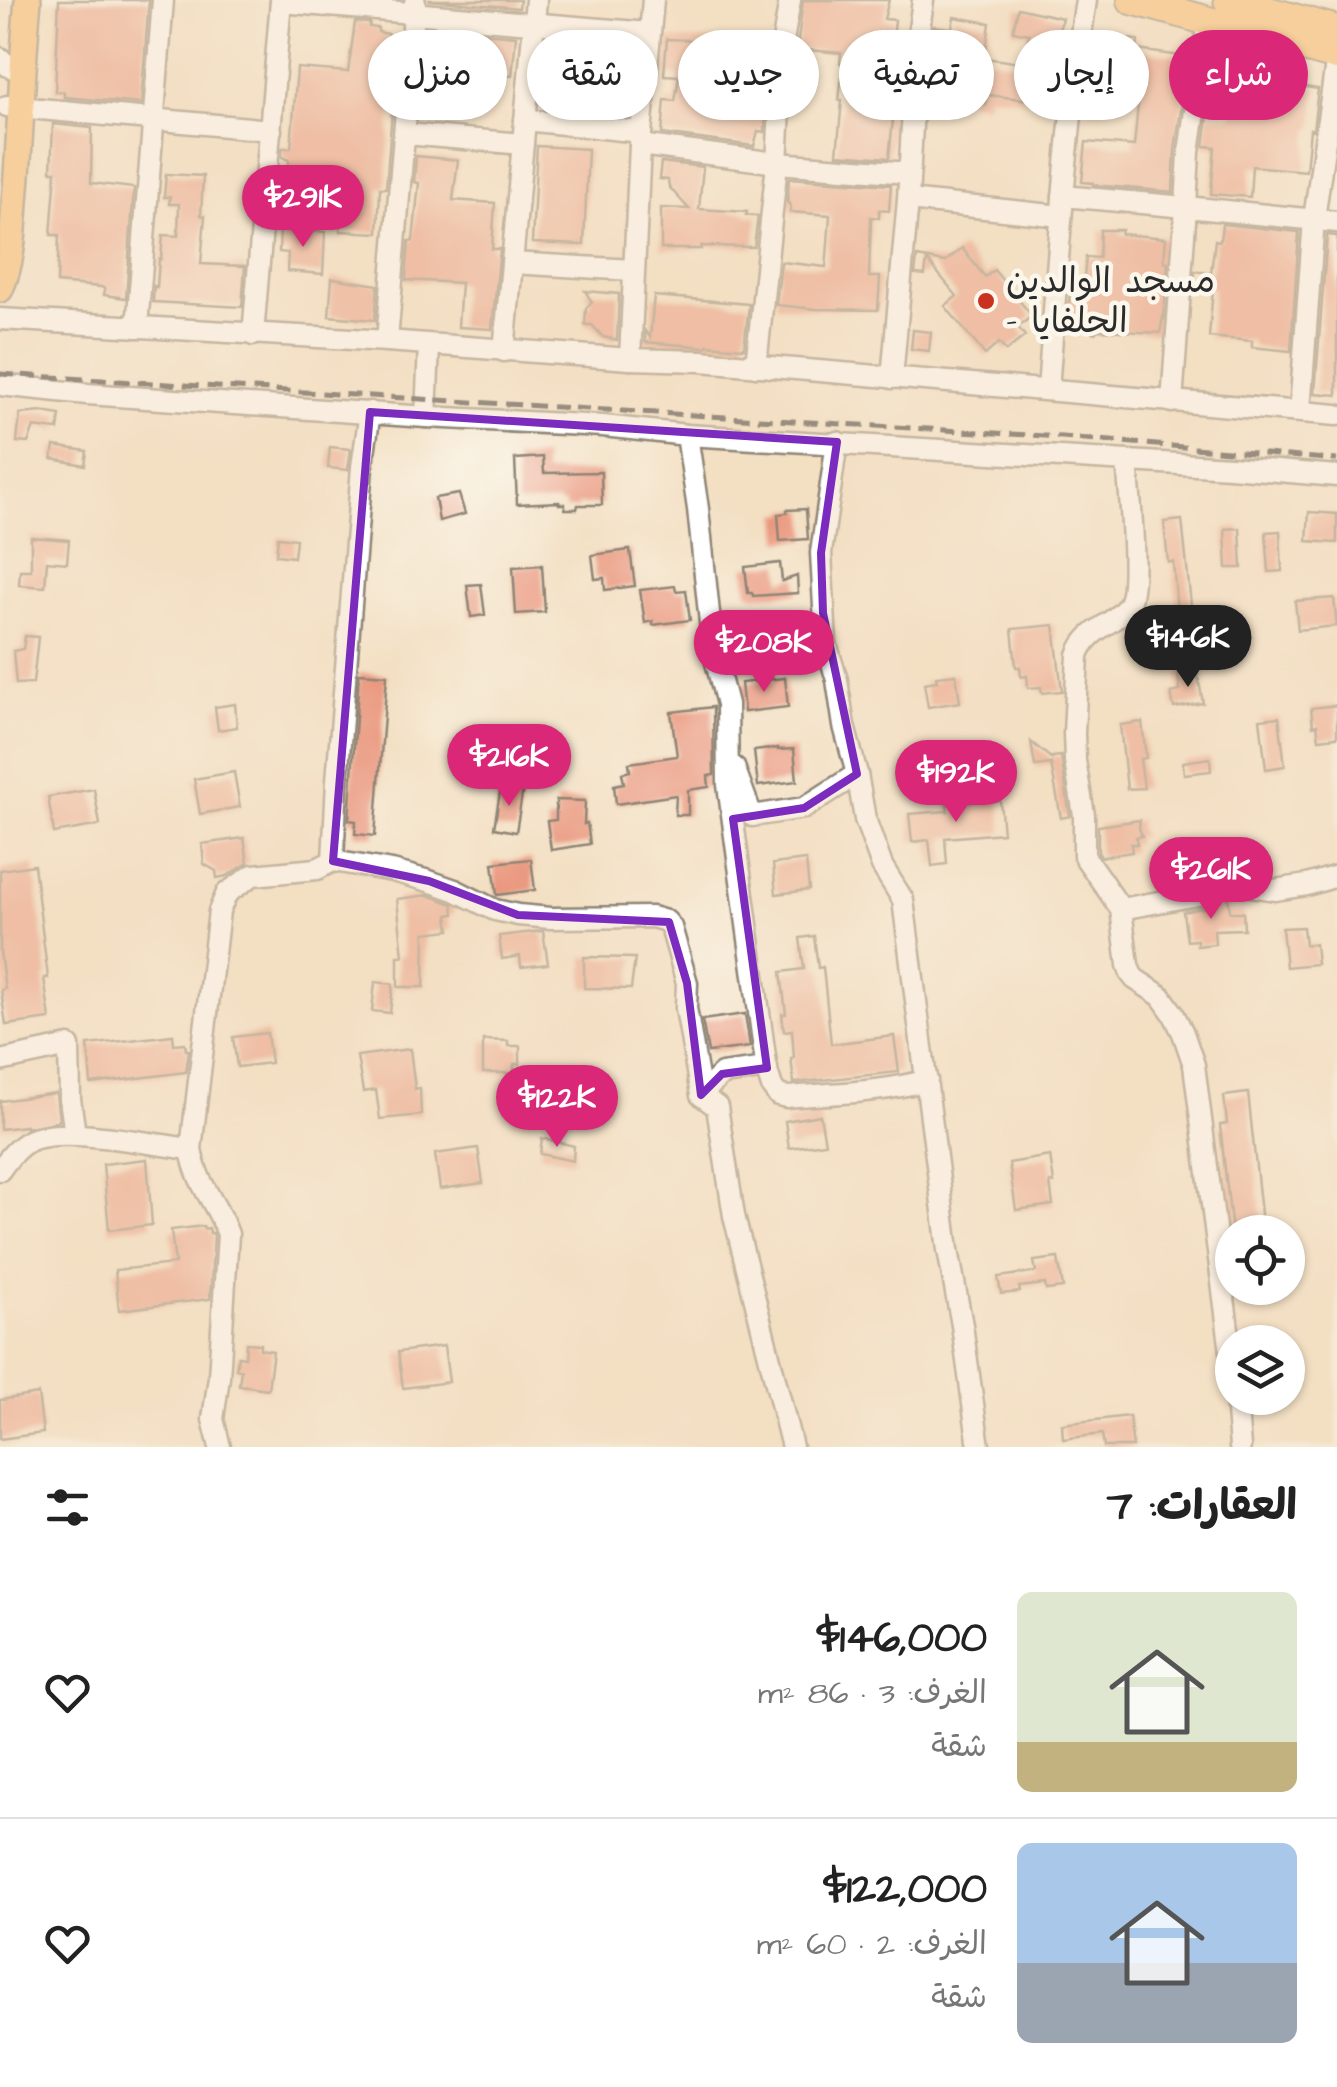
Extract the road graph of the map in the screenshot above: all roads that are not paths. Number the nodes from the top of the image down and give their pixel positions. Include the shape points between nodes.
1 (14, 0) edge
2 (28, 0) edge
3 (164, 0) edge
4 (536, 0) edge
5 (653, 0) edge
6 (790, 0) edge
7 (923, 0) edge
8 (1086, 0) edge
9 (1132, 0) edge
10 (1228, 0) edge
11 (281, 1) edge
12 (414, 6) edge
13 (1208, 22) junction
14 (534, 23) junction
15 (615, 30) edge
16 (650, 30) edge
17 (1337, 30) edge
18 (1337, 56) edge
19 (10, 65) edge
20 (14, 107) junction
21 (154, 120) junction
22 (525, 120) junction
23 (643, 120) edge
24 (272, 130) junction
25 (405, 134) junction
26 (641, 138) junction
27 (523, 144) junction
28 (777, 163) junction
29 (909, 173) junction
30 (908, 200) junction
31 (1062, 206) junction
32 (1186, 207) junction
33 (4, 218) edge
34 (1314, 219) junction
35 (1337, 222) edge
36 (512, 263) junction
37 (633, 270) junction
38 (0, 289) edge
39 (0, 319) edge
40 (137, 328) junction
41 (253, 335) junction
42 (387, 342) junction
43 (429, 344) junction
44 (504, 350) junction
45 (630, 359) junction
46 (756, 366) junction
47 (892, 378) junction
48 (0, 385) edge
49 (1048, 390) junction
50 (1172, 402) junction
51 (1300, 411) junction
52 (370, 412) junction
53 (1337, 415) edge
54 (426, 417) junction
55 (687, 435) junction
56 (836, 442) junction
57 (1127, 461) junction
58 (1337, 476) edge
59 (727, 746) junction
60 (858, 774) junction
61 (334, 860) junction
62 (1337, 876) edge
63 (1121, 909) junction
64 (0, 1061) edge
65 (767, 1068) junction
66 (927, 1080) junction
67 (700, 1095) junction
68 (75, 1134) junction
69 (191, 1149) junction
70 (0, 1170) edge
71 (1227, 1325) edge
72 (1237, 1415) edge
73 (220, 1447) edge
74 (792, 1447) edge
75 (979, 1447) edge
76 (1240, 1447) edge

1 - 19 main road
2 - 19 main road
3 - 21 street
4 - 14 street
5 - 16 street
6 - 28 street
7 - 29 street
8 - 31 street
9 - 13 highway
10 - 17 highway
11 - 12 street
11 - 24 street
12 - 14 street
12 - 25 street
13 - 18 highway
13 - 32 street
14 - 15 street
14 - 22 street
18 - 34 street
19 - 20 main road
20 - 21 street
20 - 33 main road
21 - 24 street
21 - 40 street
22 - 26 street
22 - 27 street
23 - 26 street
24 - 41 street
25 - 27 street
25 - 42 street
26 - 28 street
26 - 37 street
27 - 36 street
28 - 29 street
28 - 46 street
29 - 30 street
30 - 31 street
30 - 47 street
31 - 32 street
31 - 49 street
32 - 34 street
32 - 50 street
33 - 38 main road via 10,257
34 - 35 street
34 - 51 street
36 - 37 street
36 - 44 street
37 - 45 street
39 - 40 street
40 - 41 street
41 - 42 street
42 - 43 street
43 - 44 street
43 - 54 street
44 - 45 street
45 - 46 street
46 - 47 street
47 - 49 street
48 - 52 street
49 - 50 street
50 - 51 street
51 - 53 street
52 - 54 street
52 - 61 street
54 - 55 street
55 - 56 street
55 - 59 street via 713,650 727,704
56 - 57 street
56 - 60 street via 822,553 823,614
57 - 58 street
57 - 63 street via 1132,596 1082,643 1074,733 1084,856
59 - 60 street via 752,816 804,808
59 - 65 street
60 - 66 street via 865,819 903,900
61 - 67 street via 430,881 518,915 666,921 687,983
61 - 69 street via 317,870 253,876 227,893 219,911
62 - 63 street via 1274,890 1218,881 1208,894
63 - 71 street via 1131,974 1161,996 1194,1065
64 - 68 street via 69,1046
65 - 66 street via 772,1087 787,1097
65 - 67 street via 722,1074
66 - 75 street
67 - 74 street via 717,1108 734,1216
68 - 69 street
68 - 70 street via 32,1139
69 - 73 street via 228,1234 213,1419
72 - 76 street

